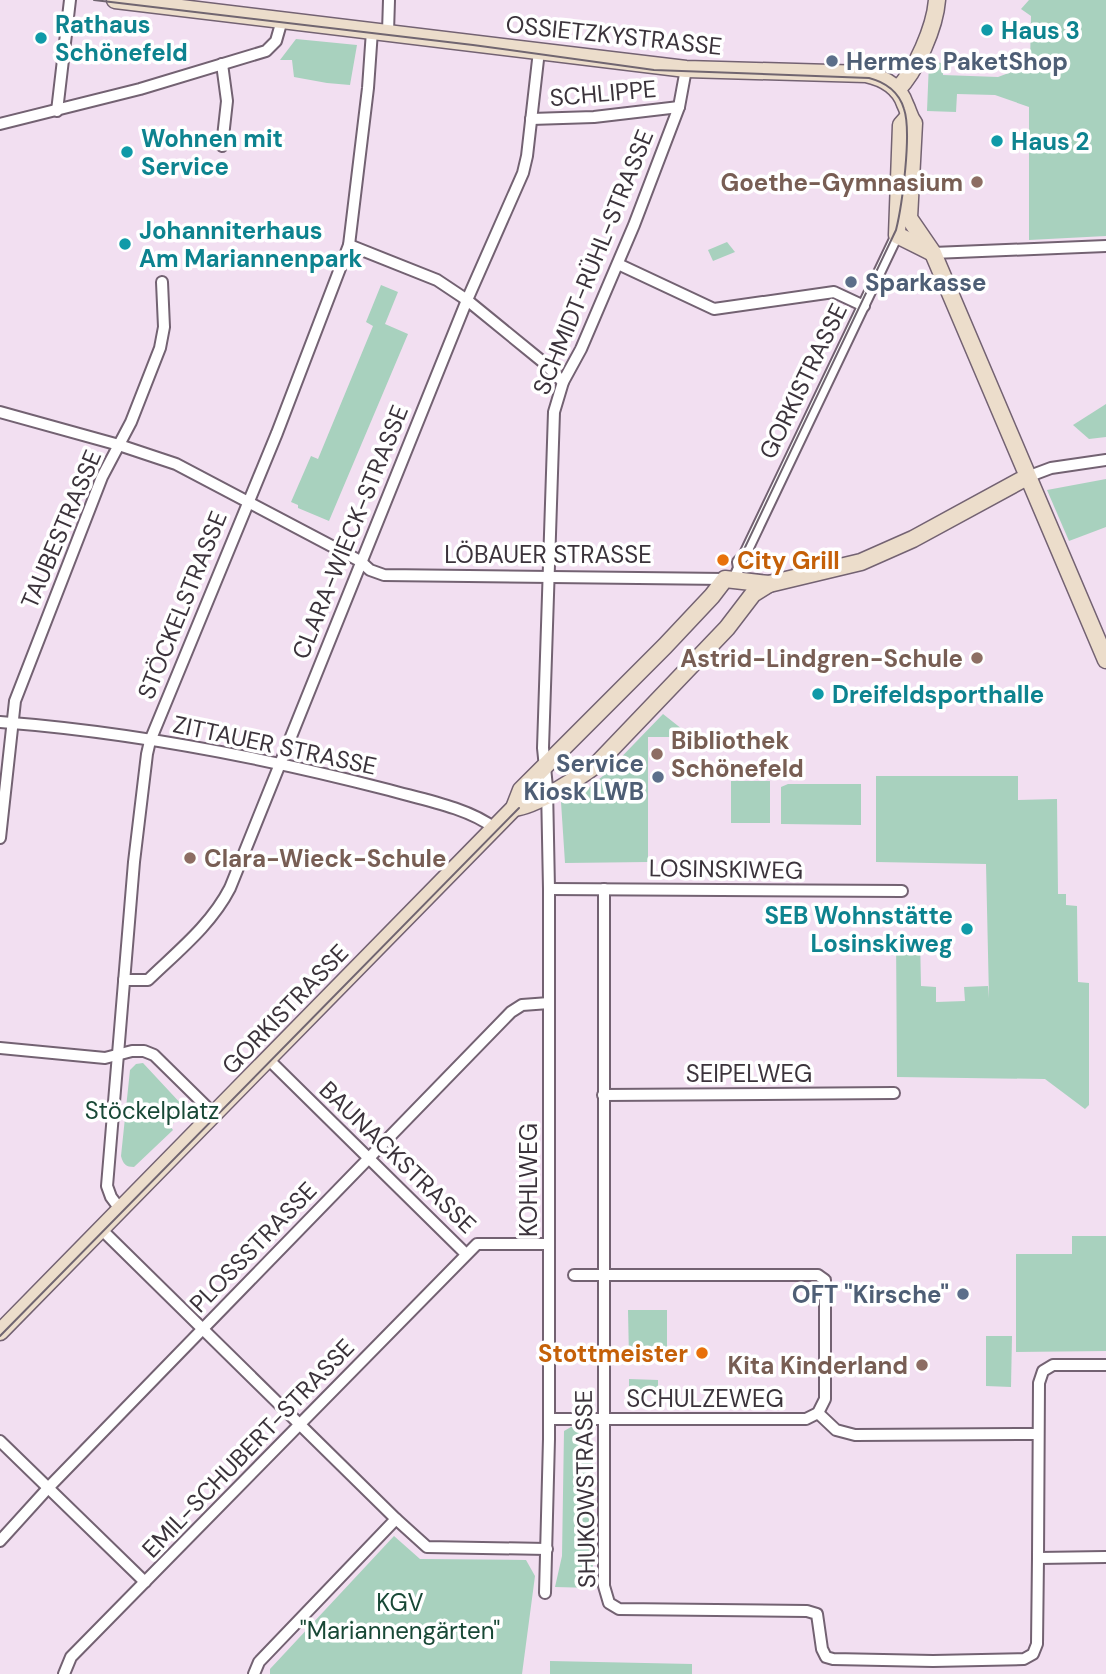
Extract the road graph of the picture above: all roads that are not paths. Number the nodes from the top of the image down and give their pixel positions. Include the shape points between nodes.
1 (71, 0) edge
2 (116, 0) edge
3 (389, 0) edge
4 (937, 0) edge
5 (282, 20) junction
6 (380, 32) junction
7 (538, 51) junction
8 (222, 64) junction
9 (686, 69) junction
10 (897, 90) junction
11 (679, 107) junction
12 (57, 111) junction
13 (908, 117) junction
14 (531, 119) junction
15 (0, 124) edge
16 (222, 146) dead end
17 (897, 235) junction
18 (349, 245) junction
19 (1106, 246) edge
20 (933, 253) junction
21 (618, 264) junction
22 (162, 282) dead end
23 (467, 300) junction
24 (864, 306) junction
25 (563, 383) junction
26 (0, 412) edge
27 (119, 445) junction
28 (1106, 460) edge
29 (1027, 477) junction
30 (247, 500) junction
31 (360, 561) junction
32 (549, 577) junction
33 (730, 579) junction
34 (768, 583) junction
35 (1106, 660) edge
36 (6, 722) edge
37 (150, 741) junction
38 (279, 764) junction
39 (544, 766) junction
40 (548, 794) junction
41 (514, 808) junction
42 (494, 828) junction
43 (0, 838) edge
44 (549, 889) junction
45 (604, 889) junction
46 (902, 891) dead end
47 (124, 980) junction
48 (549, 1003) junction
49 (0, 1048) edge
50 (119, 1056) junction
51 (268, 1059) junction
52 (894, 1093) dead end
53 (603, 1095) junction
54 (214, 1114) junction
55 (368, 1157) junction
56 (121, 1209) junction
57 (101, 1229) junction
58 (549, 1244) junction
59 (466, 1254) junction
60 (573, 1275) dead end
61 (604, 1275) junction
62 (204, 1329) junction
63 (0, 1332) edge
64 (1106, 1365) edge
65 (818, 1413) junction
66 (549, 1419) junction
67 (605, 1419) junction
68 (301, 1424) junction
69 (1038, 1434) junction
70 (0, 1441) edge
71 (49, 1488) junction
72 (396, 1519) junction
73 (0, 1541) edge
74 (547, 1549) junction
75 (1106, 1557) edge
76 (1038, 1558) junction
77 (145, 1582) junction
78 (545, 1593) dead end
79 (64, 1674) edge
80 (254, 1674) edge

1 - 12 street
2 - 5 main road, OSSIETZKYSTRASSE
3 - 6 street, STÖCKELSTRASSE
4 - 10 main road via 913,69
5 - 6 main road, OSSIETZKYSTRASSE
5 - 8 street via 276,41 266,51
6 - 7 main road, OSSIETZKYSTRASSE
6 - 18 street, STÖCKELSTRASSE via 368,88
7 - 9 main road, OSSIETZKYSTRASSE
7 - 14 street, CLARA-WIECK-STRASSE
8 - 12 street
8 - 16 street via 227,102
9 - 10 main road, OSSIETZKYSTRASSE via 866,74 880,77
9 - 11 street, SCHMIDT-RÜHL-STRASSE
10 - 13 main road
11 - 14 street, SCHLIPPE
11 - 21 street, SCHMIDT-RÜHL-STRASSE
12 - 15 street
13 - 17 main road, GORKISTRASSE via 901,125
13 - 20 main road via 914,123 909,218
14 - 23 street, CLARA-WIECK-STRASSE via 523,173
17 - 20 main road
17 - 24 street, GORKISTRASSE
18 - 23 street via 436,280
18 - 30 street, STÖCKELSTRASSE
19 - 20 street
20 - 29 main road
21 - 24 street via 714,309 834,292
21 - 25 street, SCHMIDT-RÜHL-STRASSE
22 - 27 street, TAUBESTRASSE via 160,348
23 - 25 street
23 - 31 street, CLARA-WIECK-STRASSE
24 - 33 street, GORKISTRASSE
25 - 32 street, SCHMIDT-RÜHL-STRASSE via 554,412
26 - 27 street, LÖBAUER STRASSE
27 - 30 street, LÖBAUER STRASSE via 176,464
27 - 36 street, TAUBESTRASSE via 102,477
28 - 29 street, LÖBAUER STRASSE via 1051,468
29 - 34 main road, LÖBAUER STRASSE via 868,559
29 - 35 main road
30 - 31 street, LÖBAUER STRASSE
30 - 37 street, STÖCKELSTRASSE
31 - 32 street, LÖBAUER STRASSE via 384,575
31 - 38 street, CLARA-WIECK-STRASSE
32 - 33 street, LÖBAUER STRASSE
32 - 39 street, SCHMIDT-RÜHL-STRASSE
33 - 34 main road, LÖBAUER STRASSE
33 - 39 main road, GORKISTRASSE
34 - 40 main road, GORKISTRASSE via 596,765
36 - 37 street, ZITTAUER STRASSE
36 - 43 street, TAUBESTRASSE
37 - 38 street, ZITTAUER STRASSE
37 - 47 street, STÖCKELSTRASSE
38 - 42 street, ZITTAUER STRASSE via 423,800
38 - 47 street, CLARA-WIECK-STRASSE via 221,905 148,980
39 - 40 street, KOHLWEG
39 - 41 main road, GORKISTRASSE via 522,790
40 - 41 main road, GORKISTRASSE
40 - 44 street, KOHLWEG
41 - 42 main road, GORKISTRASSE
42 - 51 main road, GORKISTRASSE
44 - 45 street, LOSINSKIWEG
44 - 48 street, KOHLWEG
45 - 46 street, LOSINSKIWEG
45 - 53 street, SHUKOWSTRASSE
47 - 50 street, STÖCKELSTRASSE
48 - 55 street, PLOSSSTRASSE via 522,1005 511,1012
48 - 58 street, KOHLWEG
49 - 50 street
50 - 54 street via 132,1051 154,1055
50 - 56 street, STÖCKELSTRASSE via 107,1186
51 - 54 main road, GORKISTRASSE
51 - 55 street, BAUNACKSTRASSE
52 - 53 street, SEIPELWEG
53 - 61 street, SHUKOWSTRASSE
54 - 56 main road, GORKISTRASSE
55 - 59 street, BAUNACKSTRASSE
55 - 62 street, PLOSSSTRASSE
56 - 57 main road, GORKISTRASSE
57 - 62 street
57 - 63 main road, GORKISTRASSE
58 - 59 street, BAUNACKSTRASSE via 477,1244
58 - 66 street, KOHLWEG
59 - 68 street, EMIL-SCHUBERT-STRASSE
60 - 61 street
61 - 65 street, SCHULZEWEG via 818,1275 825,1280 825,1399
61 - 67 street, SHUKOWSTRASSE
62 - 68 street
62 - 71 street, PLOSSSTRASSE
64 - 69 street via 1053,1365 1043,1371
65 - 67 street, SCHULZEWEG via 806,1419
65 - 69 street, SCHULZEWEG via 836,1430 855,1434
66 - 67 street, SCHULZEWEG
66 - 74 street, KOHLWEG
67 - 76 street, SHUKOWSTRASSE via 604,1586 609,1603 619,1609 807,1611 817,1614 822,1649 833,1660 1024,1660 1037,1644
68 - 72 street
68 - 77 street, EMIL-SCHUBERT-STRASSE
69 - 76 street
70 - 71 street
71 - 73 street, PLOSSSTRASSE
71 - 77 street
72 - 74 street via 427,1547
72 - 80 street via 259,1662
74 - 78 street, KOHLWEG
75 - 76 street
77 - 79 street, EMIL-SCHUBERT-STRASSE via 71,1657

